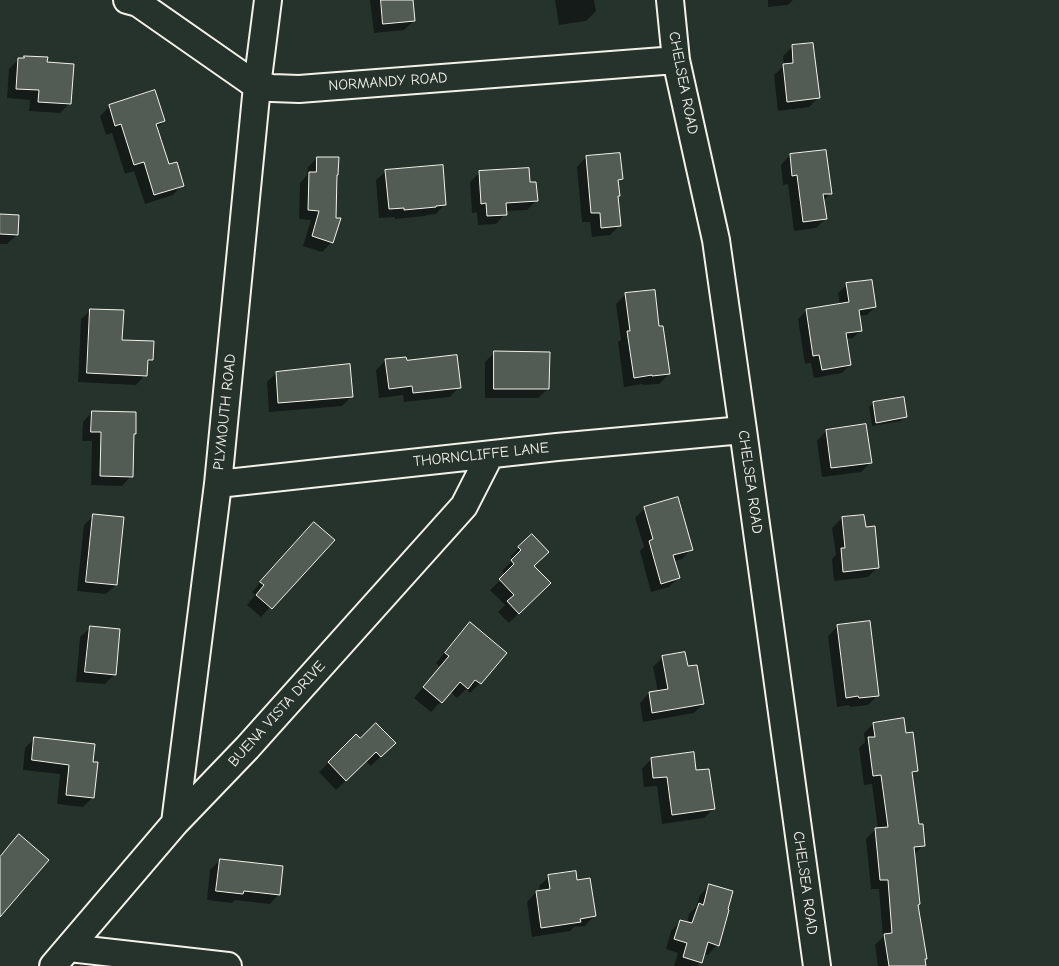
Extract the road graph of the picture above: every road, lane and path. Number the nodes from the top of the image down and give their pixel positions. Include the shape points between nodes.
1 (127, 0) edge
2 (268, 0) edge
3 (670, 0) edge
4 (676, 60) junction
5 (257, 86) junction
6 (743, 430) junction
7 (490, 455) junction
8 (218, 484) junction
9 (175, 823) junction
10 (61, 957) edge
11 (228, 966) edge
12 (817, 966) edge

1 - 5 street, NORMANDY ROAD via 138,3
2 - 5 street, PLYMOUTH ROAD
3 - 4 street, CHELSEA ROAD
4 - 5 street, NORMANDY ROAD via 300,89
4 - 6 street, CHELSEA ROAD via 716,240
5 - 8 street, PLYMOUTH ROAD
6 - 7 street, THORNCLIFFE LANE
6 - 12 street, CHELSEA ROAD
7 - 8 street, THORNCLIFFE LANE
7 - 9 street, BUENA VISTA DRIVE via 464,506 247,748
8 - 9 street, PLYMOUTH ROAD
9 - 10 street, BUENA VISTA DRIVE
10 - 11 street

